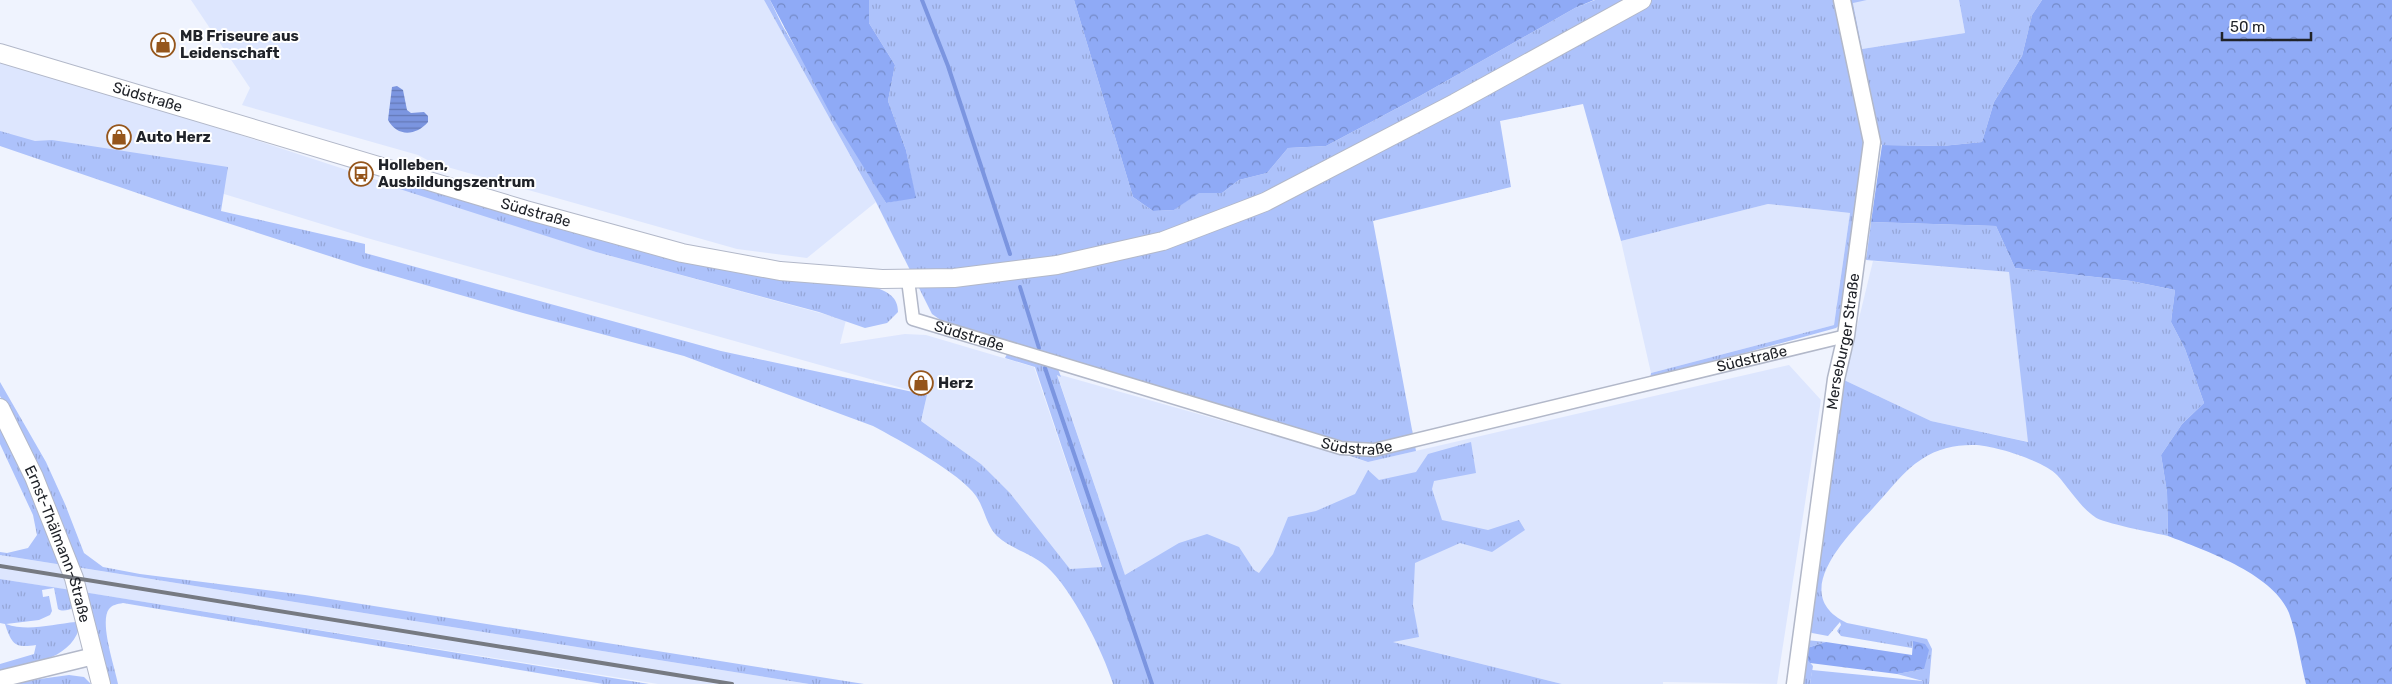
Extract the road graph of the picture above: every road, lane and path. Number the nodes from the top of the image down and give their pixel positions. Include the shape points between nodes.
1 (1642, 0) edge
2 (1842, 0) edge
3 (0, 53) edge
4 (908, 280) junction
5 (1846, 336) junction
6 (0, 408) edge
7 (94, 656) junction
8 (0, 678) edge
9 (100, 684) edge
10 (1795, 684) edge

1 - 4 main road, Südstraße via 1265,202 1163,241 1057,265 954,278
2 - 5 street, Merseburger Straße via 1872,142
3 - 4 main road, Südstraße via 526,210 682,252 780,271
4 - 5 street, Südstraße via 913,320 1341,448 1374,450
5 - 10 street, Merseburger Straße via 1836,379
6 - 7 main road, Ernst-Thälmann-Straße via 48,510 74,578
7 - 8 street
7 - 9 main road, Ernst-Thälmann-Straße

